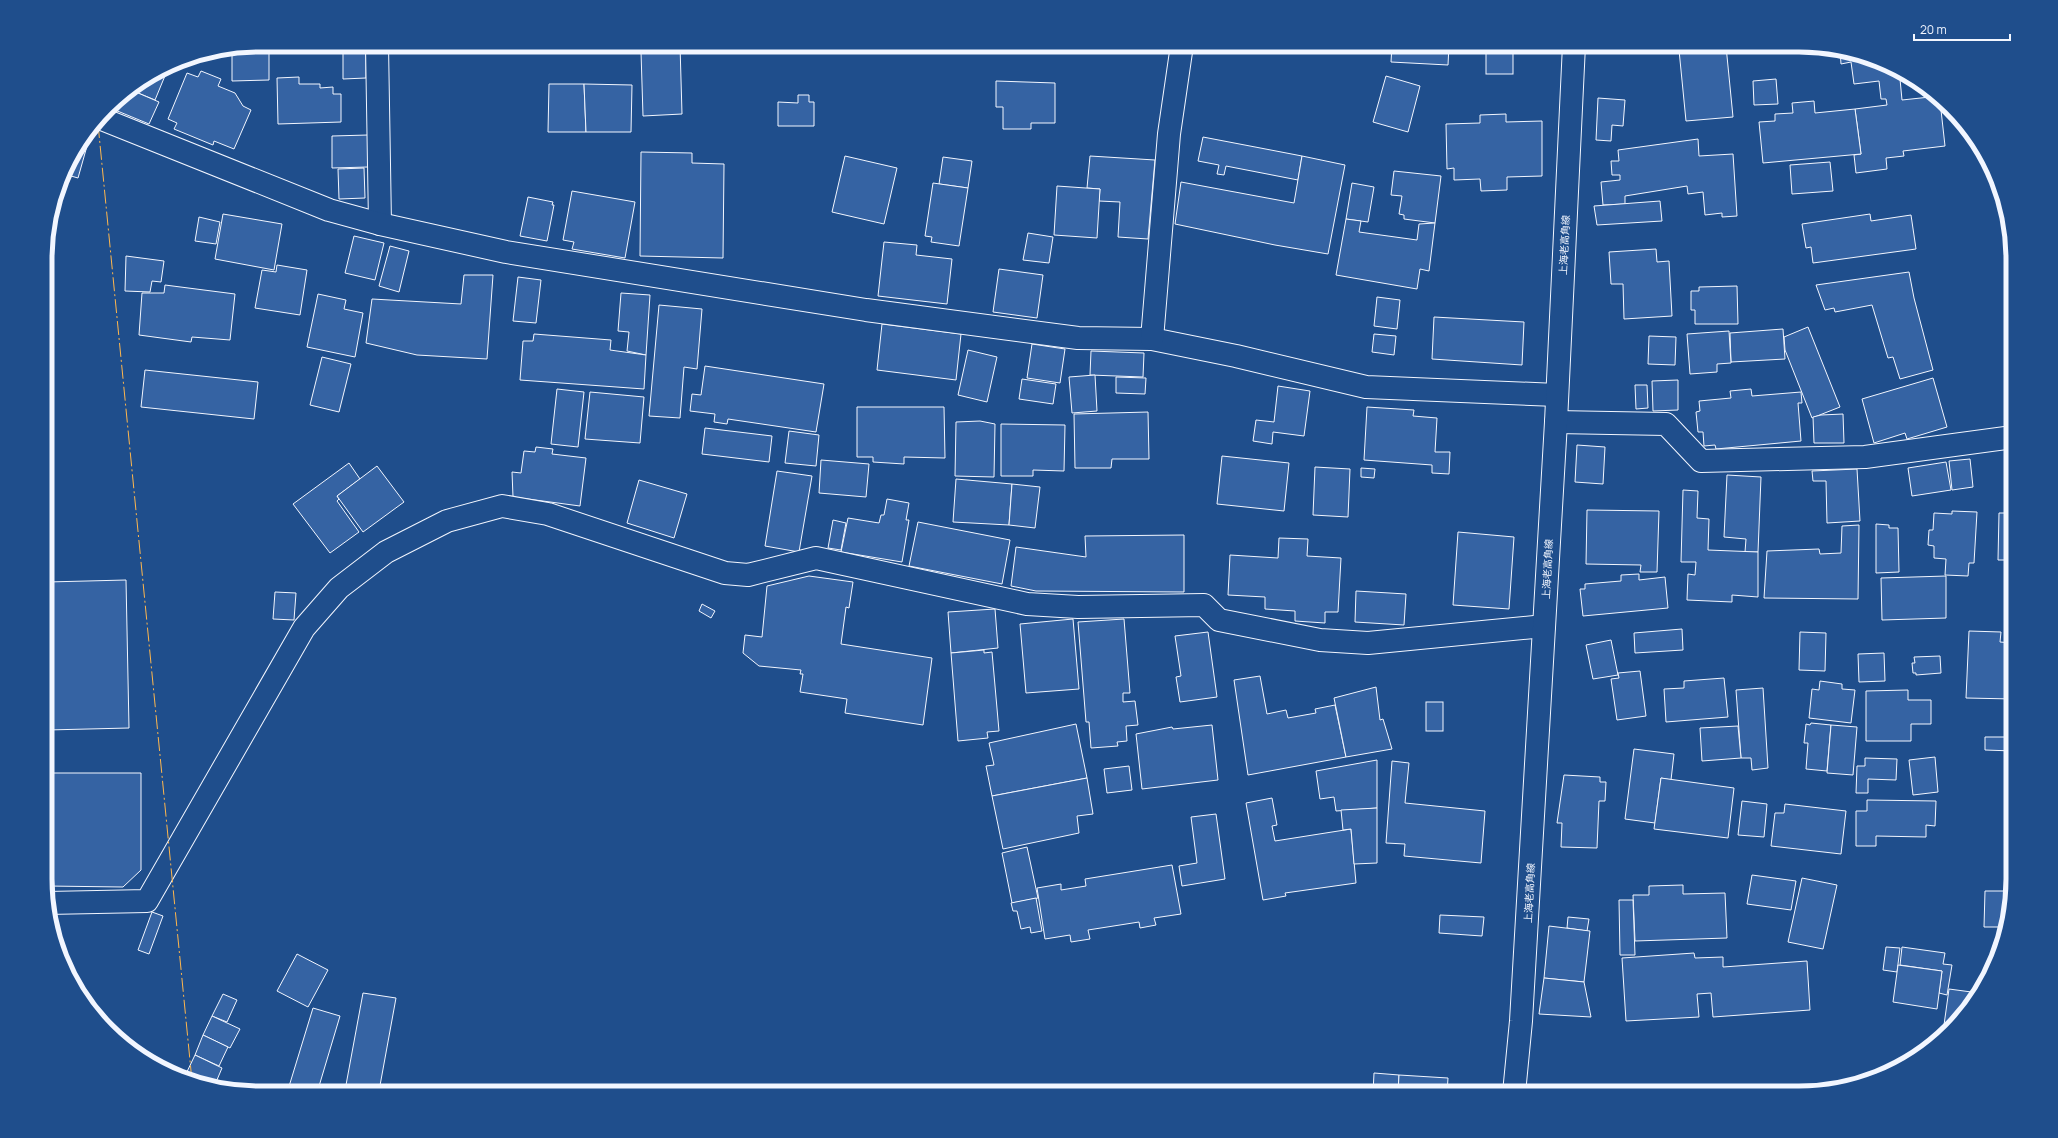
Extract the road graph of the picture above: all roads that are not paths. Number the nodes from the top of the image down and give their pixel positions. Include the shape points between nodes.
1 (377, 52) edge
2 (1181, 52) edge
3 (1574, 52) edge
4 (105, 120) edge
5 (380, 224) junction
6 (1152, 339) junction
7 (1557, 395) junction
8 (1556, 422) junction
9 (2006, 438) edge
10 (1544, 626) junction
11 (54, 903) edge
12 (1515, 1086) edge

1 - 5 street
2 - 6 street via 1169,134
3 - 7 street, 上海老高角線
4 - 5 street via 328,210
5 - 6 street via 506,252 866,310 1078,338
6 - 7 street via 1366,387
7 - 8 street, 上海老高角線
8 - 9 street via 1666,424 1702,460 1865,458
8 - 10 street, 上海老高角線
10 - 11 street via 1360,642 1320,640 1219,620 1204,605 1078,607 1027,604 816,558 748,575 725,574 548,514 502,506 447,521 386,552 339,588 304,628 147,901
10 - 12 street, 上海老高角線 via 1521,1022

